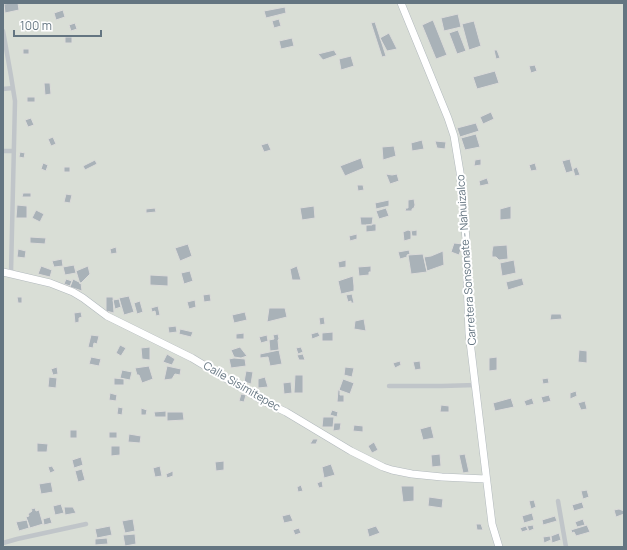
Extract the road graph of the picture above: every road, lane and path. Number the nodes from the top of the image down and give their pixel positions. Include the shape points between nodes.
1 (401, 3) edge
2 (3, 31) edge
3 (13, 88) junction
4 (3, 89) edge
5 (3, 151) edge
6 (14, 151) junction
7 (3, 272) edge
8 (11, 273) junction
9 (476, 384) junction
10 (390, 386) dead end
11 (486, 479) junction
12 (558, 501) dead end
13 (86, 524) dead end
14 (3, 543) edge
15 (499, 547) edge
16 (566, 547) edge

1 - 9 street, Carretera Sonsonate - Nahuizalco via 454,136 465,220 469,326
2 - 3 street
3 - 4 street
3 - 6 street
5 - 6 street
6 - 8 street
7 - 8 street, Calle Sisimitepec
8 - 11 street, Calle Sisimitepec via 50,283 78,295 106,316 192,358 351,452 383,467 412,474
9 - 10 street
9 - 11 street, Carretera Sonsonate - Nahuizalco
11 - 15 street, Carretera Sonsonate - Nahuizalco via 492,524
12 - 16 street
13 - 14 street

